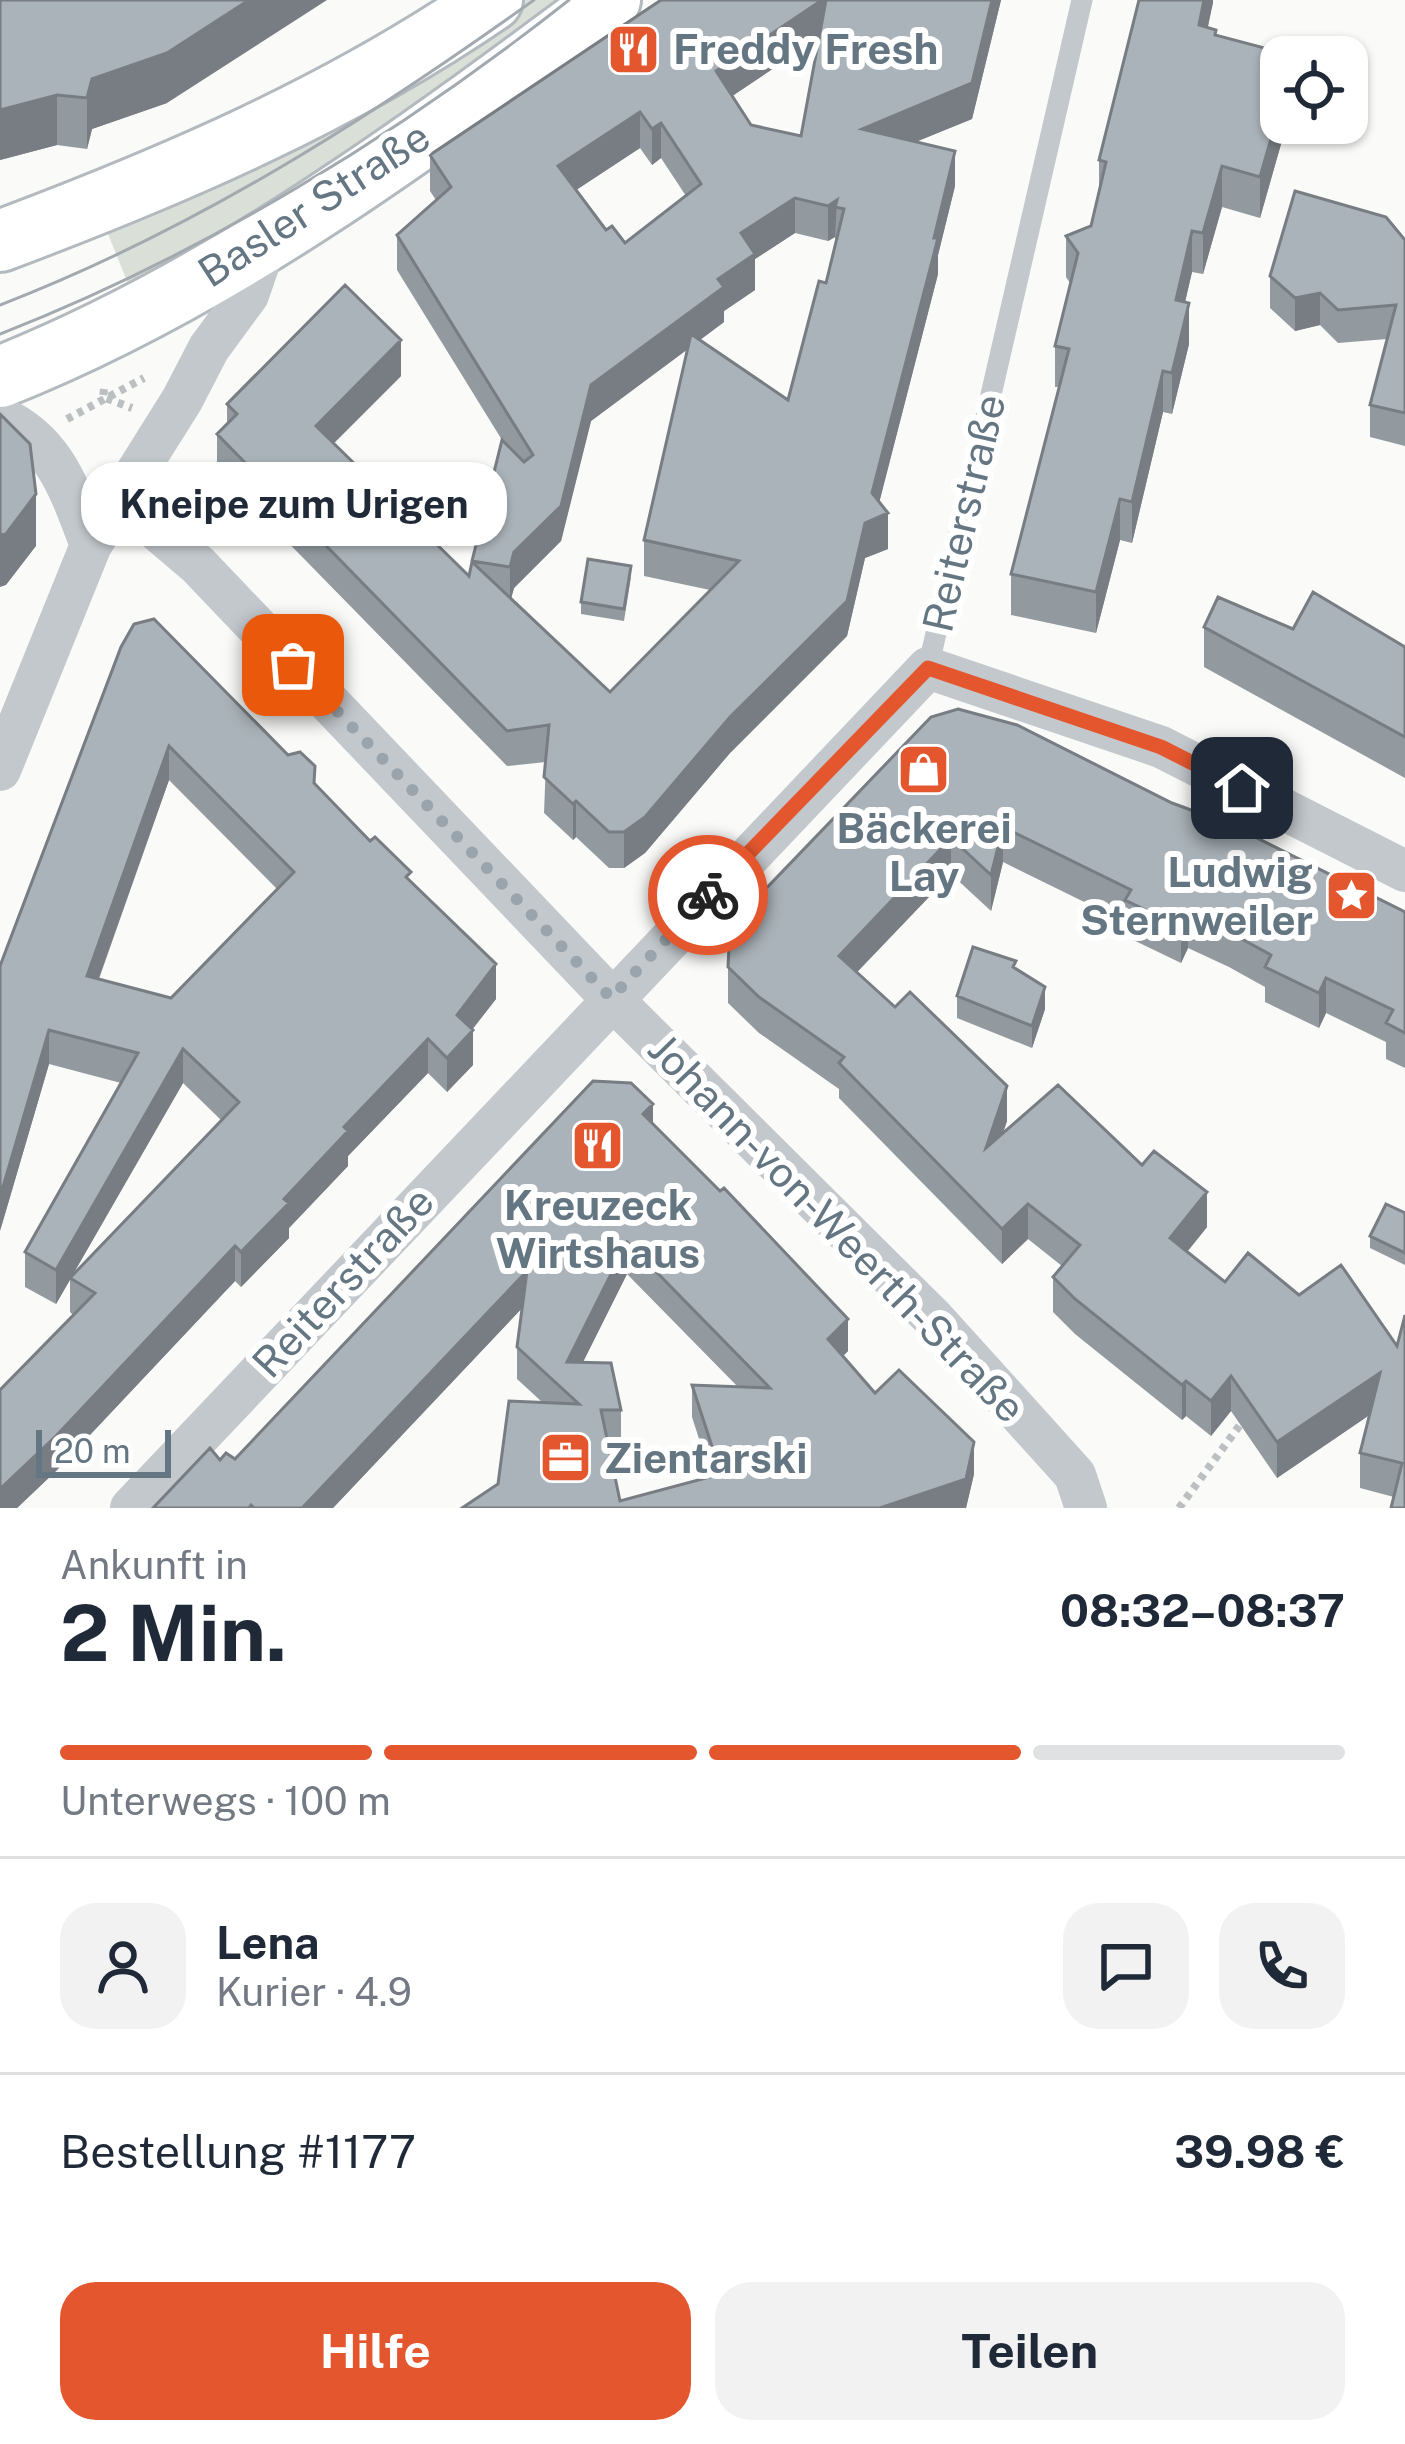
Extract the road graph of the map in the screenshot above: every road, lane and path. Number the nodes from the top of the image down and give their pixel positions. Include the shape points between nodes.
1 (492, 0) edge
2 (610, 0) edge
3 (1082, 0) edge
4 (267, 240) junction
5 (0, 242) edge
6 (113, 329) junction
7 (209, 348) junction
8 (0, 377) edge
9 (103, 397) junction
10 (175, 411) junction
11 (18, 428) edge
12 (118, 497) junction
13 (91, 545) junction
14 (928, 668) junction
15 (0, 770) edge
16 (1405, 872) edge
17 (611, 998) junction
18 (1246, 1402) edge
19 (130, 1508) edge
20 (1086, 1508) edge
21 (1179, 1508) edge

1 - 5 main road, Basler Straße via 316,107 142,188
2 - 4 main road, Basler Straße
3 - 14 lane, Reiterstraße
4 - 6 main road, Basler Straße
4 - 7 street via 248,295
6 - 8 main road, Basler Straße
6 - 9 path
7 - 9 path
7 - 10 street
9 - 10 path
9 - 11 path
10 - 12 street
11 - 13 street via 62,469
12 - 13 street
12 - 17 street, Johann-von-Weerth-Straße via 198,565
13 - 15 street
14 - 16 street via 1161,747
14 - 17 street, Reiterstraße
17 - 19 street, Reiterstraße
17 - 20 street, Johann-von-Weerth-Straße via 935,1320 1076,1474
18 - 21 path via 1252,1408

